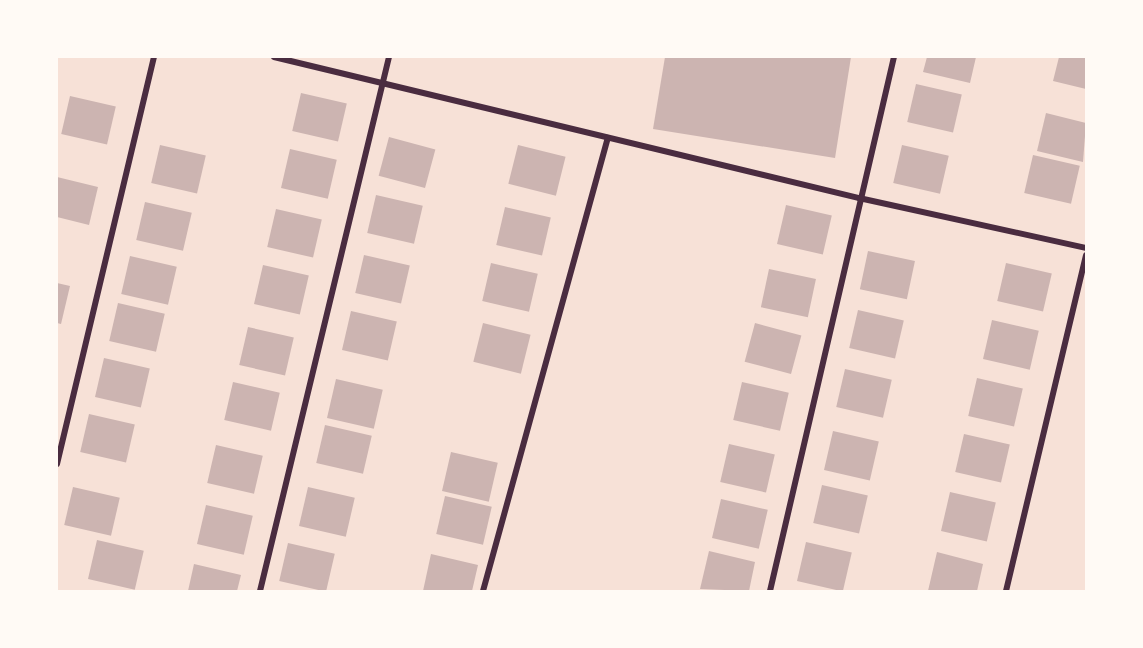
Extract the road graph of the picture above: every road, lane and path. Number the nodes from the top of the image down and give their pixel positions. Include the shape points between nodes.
1 (153, 57) edge
2 (274, 57) edge
3 (388, 57) edge
4 (894, 57) edge
5 (382, 83) junction
6 (608, 138) junction
7 (859, 198) junction
8 (1086, 248) edge
9 (1086, 255) edge
10 (57, 464) edge
11 (260, 591) edge
12 (483, 591) edge
13 (770, 591) edge
14 (1006, 591) edge

1 - 10 street
2 - 5 street
3 - 5 street
4 - 7 street
5 - 6 street
5 - 11 street
6 - 7 street
6 - 12 street
7 - 8 street
7 - 13 street
9 - 14 street

